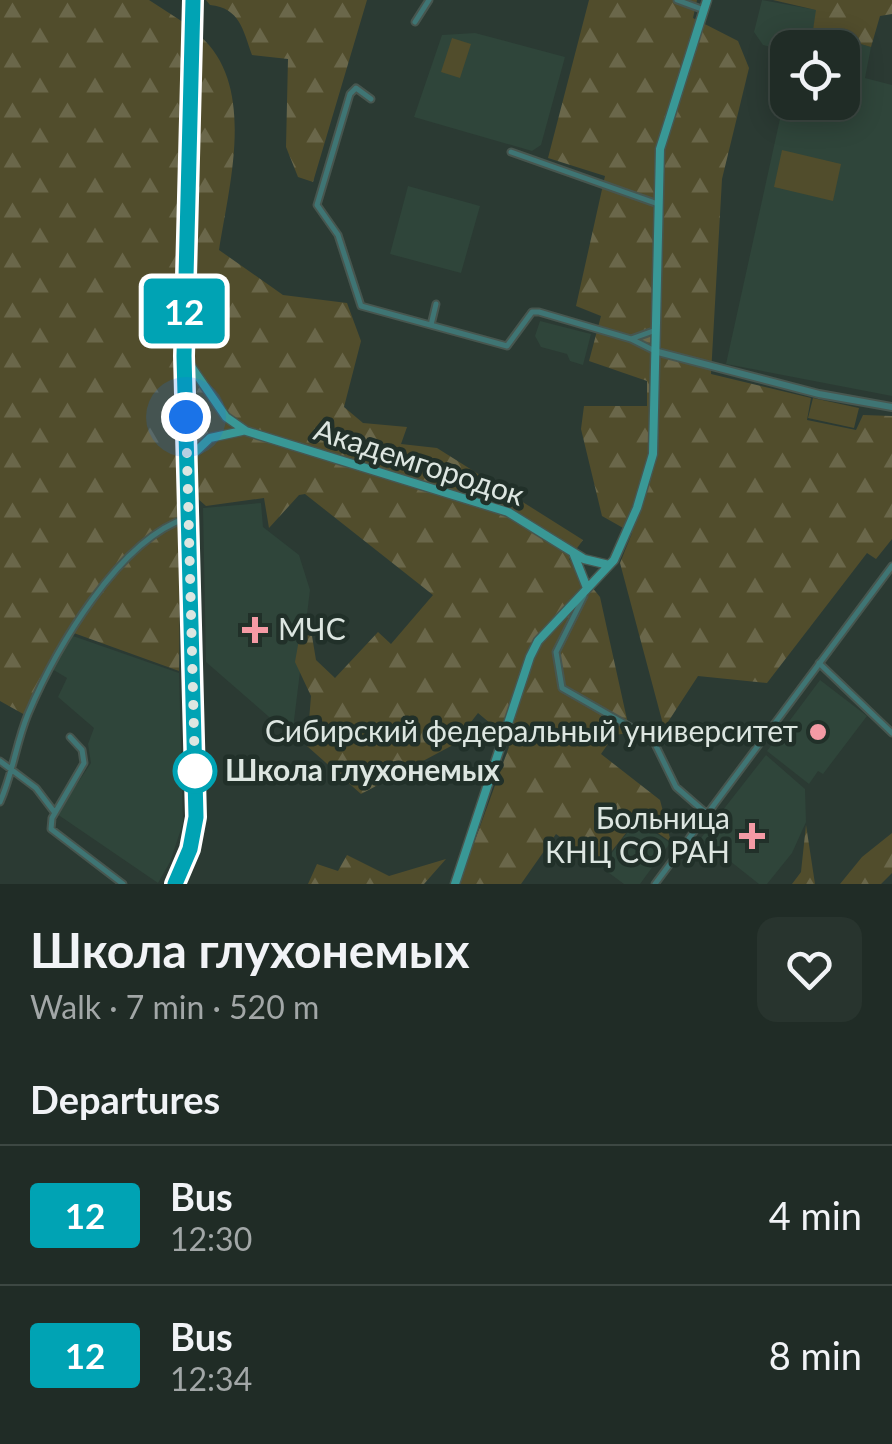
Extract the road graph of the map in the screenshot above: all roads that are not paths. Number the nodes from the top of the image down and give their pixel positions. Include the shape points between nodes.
1 (194, 0) edge
2 (429, 0) edge
3 (676, 0) edge
4 (707, 0) edge
5 (704, 10) junction
6 (415, 22) dead end
7 (371, 99) dead end
8 (511, 152) dead end
9 (658, 204) junction
10 (436, 304) dead end
11 (431, 325) junction
12 (656, 330) junction
13 (631, 338) junction
14 (658, 352) junction
15 (184, 356) junction
16 (892, 407) edge
17 (246, 431) junction
18 (187, 460) junction
19 (188, 518) junction
20 (571, 552) junction
21 (609, 564) junction
22 (892, 566) edge
23 (587, 588) junction
24 (820, 663) junction
25 (892, 733) edge
26 (70, 737) dead end
27 (0, 761) edge
28 (15, 770) junction
29 (0, 802) edge
30 (54, 814) junction
31 (708, 814) junction
32 (123, 884) edge
33 (173, 884) edge
34 (455, 884) edge
35 (655, 884) edge

1 - 15 main road
2 - 6 street
3 - 5 street
4 - 5 main road
5 - 9 main road via 662,134
7 - 11 street via 356,88 350,94 318,205 338,235 361,306
8 - 9 street
9 - 12 main road
10 - 11 street
11 - 13 street via 507,346 532,312 539,312
12 - 13 street
12 - 14 main road
13 - 14 street
14 - 16 street
14 - 21 main road via 653,454 638,508
15 - 17 main road via 226,417
15 - 18 main road
17 - 18 main road via 210,438
17 - 20 main road, Академгородок via 508,512
18 - 19 main road
19 - 28 street via 162,526 101,591 48,671 18,744
19 - 33 main road via 196,817 186,862
20 - 21 main road, Академгородок
20 - 23 main road
21 - 23 main road
22 - 24 street
23 - 31 street via 556,652 562,688 651,738 676,787
23 - 34 main road via 530,658
24 - 25 street
24 - 31 street
26 - 30 street via 84,762
27 - 28 street
28 - 29 street
28 - 30 street
30 - 32 street via 52,833
31 - 35 street

